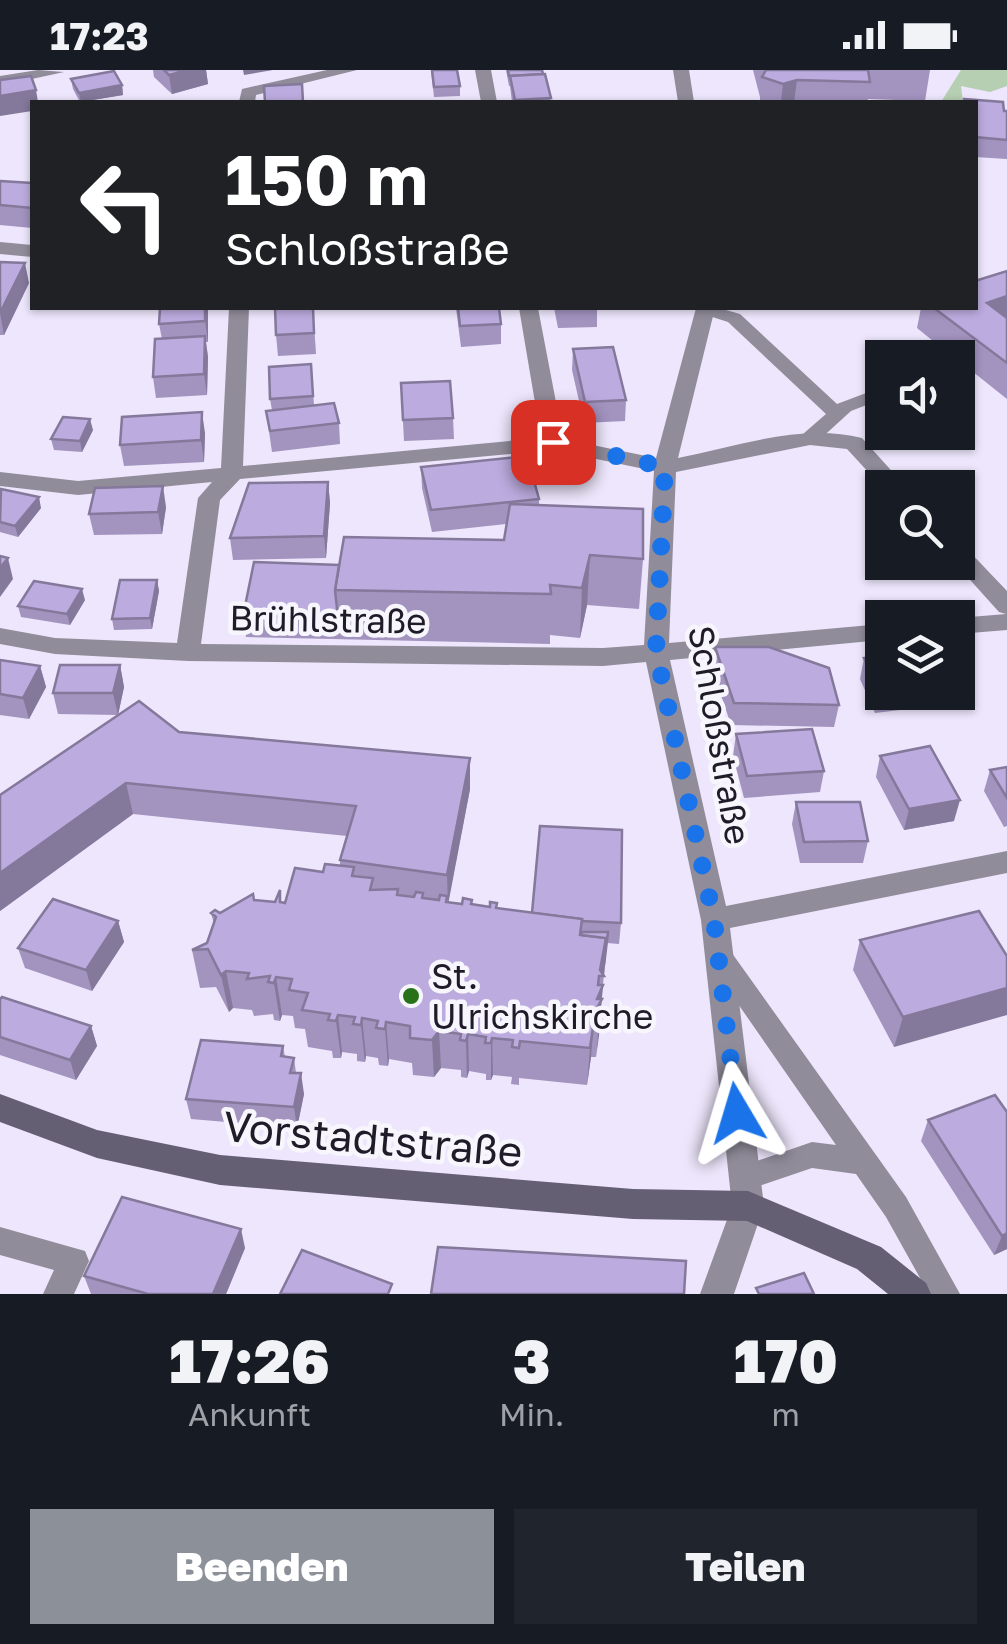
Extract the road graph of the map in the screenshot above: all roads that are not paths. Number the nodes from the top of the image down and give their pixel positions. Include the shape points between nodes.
1 (350, 70) edge
2 (483, 70) edge
3 (681, 70) edge
4 (56, 72) edge
5 (0, 81) edge
6 (248, 98) edge
7 (489, 100) edge
8 (686, 100) edge
9 (0, 248) edge
10 (30, 251) edge
11 (239, 310) edge
12 (528, 310) edge
13 (705, 310) edge
14 (712, 310) edge
15 (865, 399) edge
16 (837, 414) junction
17 (810, 438) junction
18 (553, 442) junction
19 (665, 467) junction
20 (880, 470) edge
21 (232, 475) junction
22 (0, 479) edge
23 (975, 571) edge
24 (1007, 606) edge
25 (1007, 622) edge
26 (975, 625) edge
27 (865, 633) edge
28 (0, 636) edge
29 (656, 651) junction
30 (188, 652) junction
31 (1007, 862) edge
32 (714, 920) junction
33 (718, 954) junction
34 (0, 1108) edge
35 (866, 1162) junction
36 (746, 1192) junction
37 (0, 1241) edge
38 (58, 1294) edge
39 (717, 1294) edge
40 (914, 1294) edge
41 (944, 1294) edge

1 - 6 street
2 - 7 street
3 - 8 street
4 - 5 street
9 - 10 street
11 - 21 street
12 - 18 street
13 - 19 street, Schloßstraße
14 - 16 lane via 734,318
15 - 16 lane
16 - 17 lane
17 - 19 street
17 - 20 street via 854,442
18 - 19 street
18 - 21 street
19 - 29 street, Schloßstraße
21 - 22 street via 78,488
21 - 30 street via 208,498
23 - 24 street
25 - 26 street
27 - 29 street, Brühlstraße
28 - 30 street, Brühlstraße via 55,646
29 - 30 street, Brühlstraße via 604,657
29 - 32 street, Schloßstraße
31 - 32 street
32 - 33 street, Schloßstraße
33 - 35 lane
33 - 36 street, Schloßstraße
34 - 36 main road, Vorstadtstraße via 97,1144 220,1170 633,1204
35 - 36 lane via 812,1155
35 - 41 lane
36 - 39 street
36 - 40 main road via 869,1258
37 - 38 lane via 74,1261

